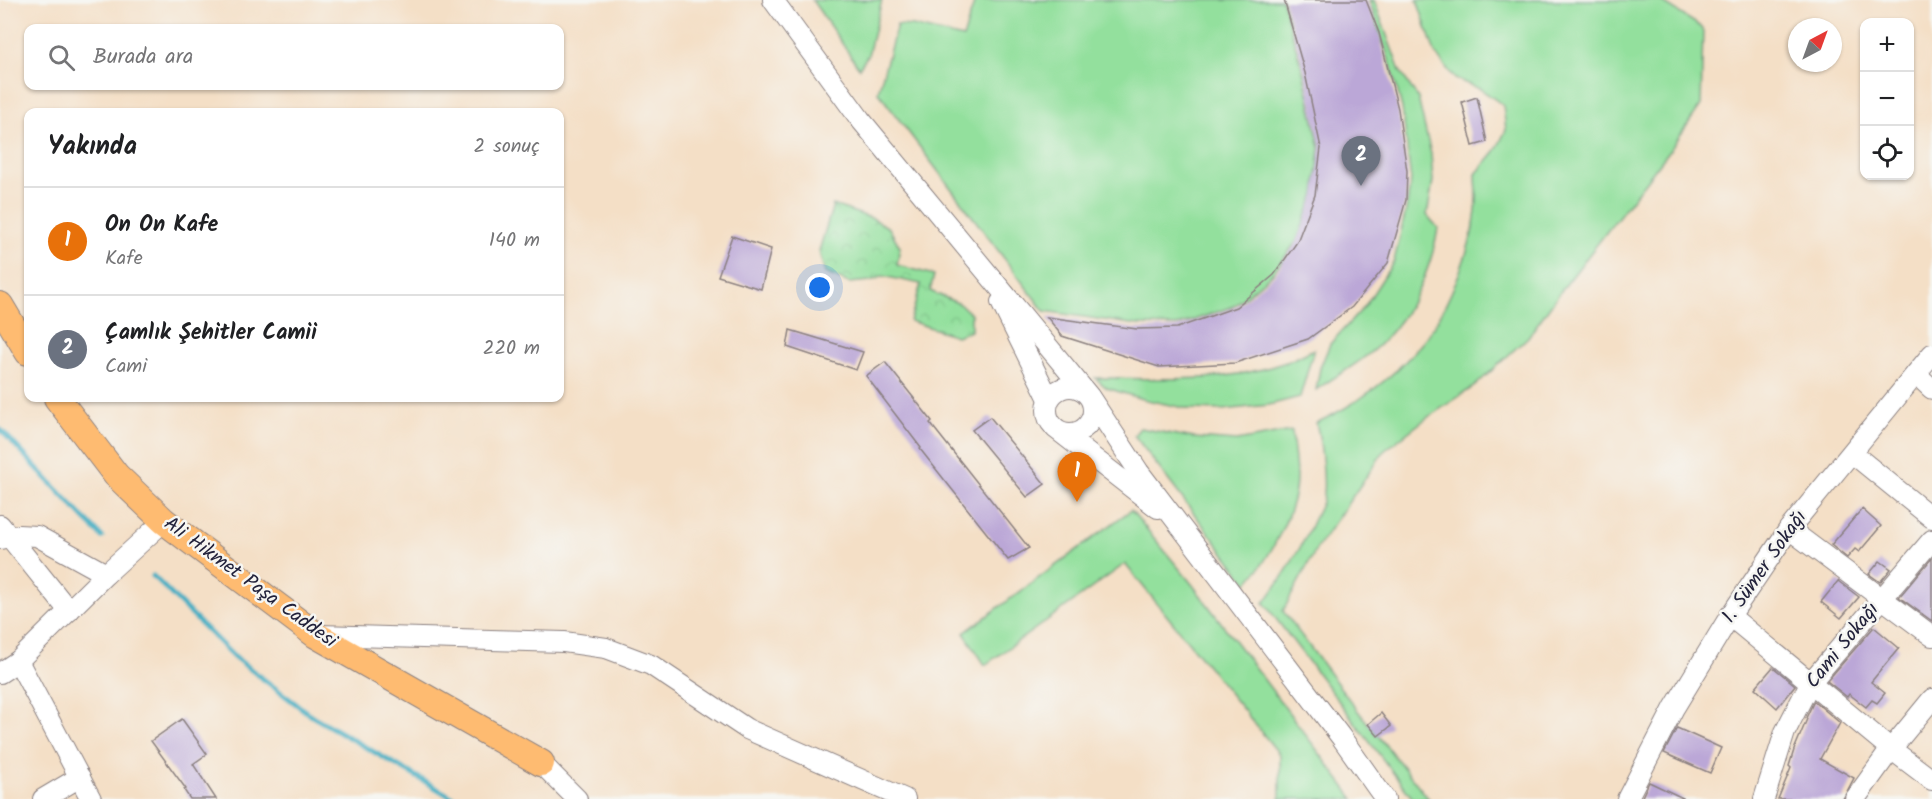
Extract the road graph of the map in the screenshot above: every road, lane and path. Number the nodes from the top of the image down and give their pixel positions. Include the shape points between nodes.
1 (772, 0) edge
2 (987, 274) junction
3 (0, 305) edge
4 (24, 345) edge
5 (1932, 354) edge
6 (1916, 374) junction
7 (1932, 388) edge
8 (1089, 396) junction
9 (1049, 399) junction
10 (60, 402) edge
11 (1055, 428) junction
12 (1852, 453) junction
13 (1932, 518) edge
14 (164, 521) junction
15 (1181, 526) junction
16 (1789, 529) junction
17 (3, 534) edge
18 (1932, 540) edge
19 (106, 574) junction
20 (1882, 599) junction
21 (69, 611) junction
22 (1730, 616) junction
23 (316, 635) junction
24 (1932, 636) edge
25 (18, 661) junction
26 (0, 673) edge
27 (1810, 683) junction
28 (1932, 699) edge
29 (1891, 750) junction
30 (541, 763) junction
31 (80, 777) junction
32 (1932, 780) edge
33 (43, 799) edge
34 (92, 799) edge
35 (561, 799) edge
36 (577, 799) edge
37 (905, 799) edge
38 (1385, 799) edge
39 (1628, 799) edge
40 (1764, 799) edge
41 (1855, 799) edge

1 - 2 street via 860,119
2 - 8 street
2 - 9 street
3 - 4 main road
5 - 6 street, 1. Sümer Sokağı
6 - 7 street
6 - 12 street, 1. Sümer Sokağı
8 - 9 street via 1068,387
8 - 11 street via 1093,411 1083,429 1069,433
8 - 15 street via 1139,472
9 - 11 street via 1047,415
10 - 14 main road, Ali Hikmet Paşa Caddesi via 116,475
11 - 15 street
12 - 13 street
12 - 16 street, 1. Sümer Sokağı
14 - 19 street
14 - 23 main road, Ali Hikmet Paşa Caddesi
15 - 38 street
16 - 20 street
16 - 22 street, 1. Sümer Sokağı
17 - 19 street via 37,536
17 - 21 street
18 - 20 street, Cami Sokağı
19 - 21 street
20 - 24 street
20 - 27 street, Cami Sokağı
21 - 25 street
22 - 27 street
22 - 39 street, 1. Sümer Sokağı via 1674,708
23 - 30 main road, Ali Hikmet Paşa Caddesi
23 - 37 street via 564,642 606,648 651,665 747,729
25 - 26 street
25 - 31 street
27 - 29 street
27 - 40 street, Cami Sokağı via 1785,732
28 - 29 street
29 - 32 street
29 - 41 street
30 - 35 street
30 - 36 street
31 - 33 street
31 - 34 street

